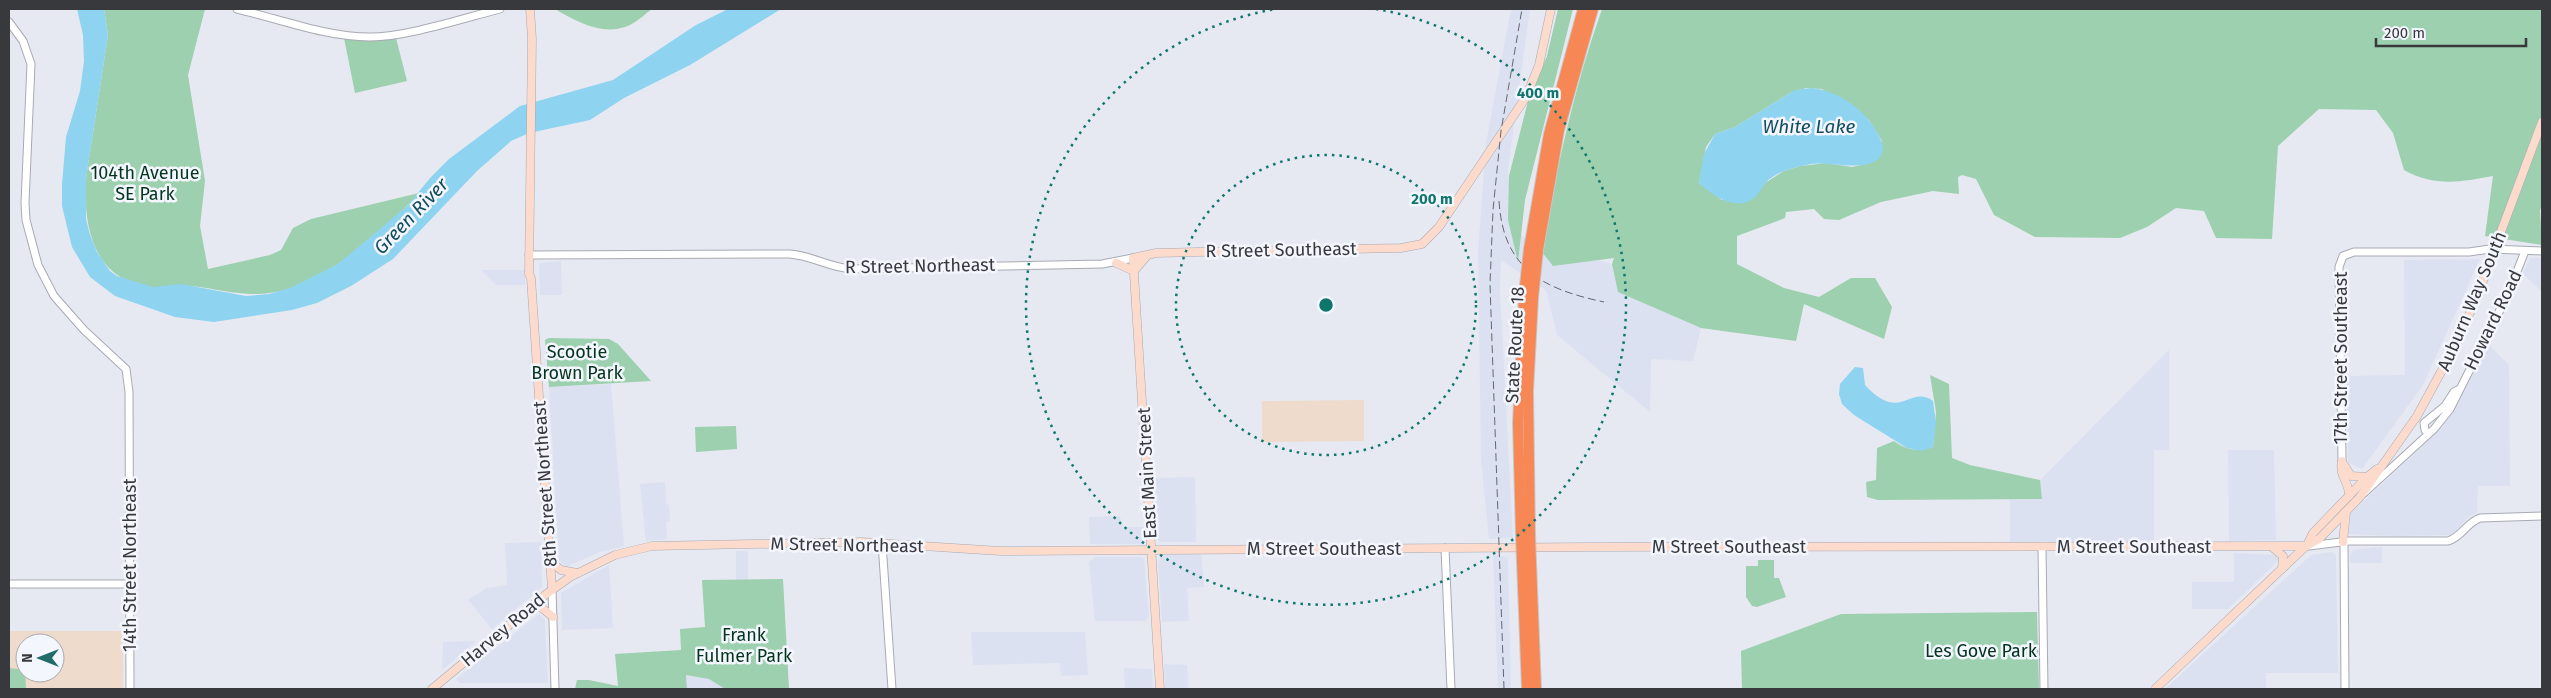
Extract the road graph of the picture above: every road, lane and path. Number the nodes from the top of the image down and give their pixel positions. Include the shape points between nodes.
1 (237, 9) edge
2 (500, 9) edge
3 (530, 9) edge
4 (1551, 9) edge
5 (1583, 9) edge
6 (1593, 9) edge
7 (9, 22) edge
8 (2542, 122) edge
9 (1534, 249) junction
10 (2525, 251) junction
11 (2542, 251) edge
12 (1149, 254) junction
13 (531, 255) junction
14 (1133, 258) junction
15 (1116, 263) junction
16 (1134, 271) junction
17 (2461, 389) junction
18 (2428, 434) junction
19 (2342, 461) junction
20 (2378, 468) junction
21 (2367, 477) junction
22 (2350, 496) junction
23 (2360, 497) junction
24 (2346, 512) junction
25 (2542, 516) edge
26 (882, 543) junction
27 (2344, 544) junction
28 (2270, 546) junction
29 (2306, 546) junction
30 (1446, 548) junction
31 (2042, 548) junction
32 (1151, 549) junction
33 (550, 561) junction
34 (1527, 562) junction
35 (2282, 569) junction
36 (578, 573) junction
37 (9, 584) edge
38 (130, 584) junction
39 (552, 589) junction
40 (532, 606) junction
41 (553, 617) junction
42 (130, 689) edge
43 (432, 689) edge
44 (555, 689) edge
45 (892, 689) edge
46 (1160, 689) edge
47 (1451, 689) edge
48 (1527, 689) edge
49 (1536, 689) edge
50 (2044, 689) edge
51 (2155, 689) edge
52 (2345, 689) edge

1 - 2 street via 332,32 373,37
3 - 13 main road, 8th Street Northeast
4 - 12 main road, R Street Southeast via 1539,65 1526,97 1439,227 1414,247
5 - 9 highway, State Route 18 via 1551,126
6 - 9 highway, State Route 18 via 1565,102
7 - 38 street, 14th Street Northeast via 23,41 31,64 25,203 38,265 54,296 84,330 126,369 129,392
8 - 20 main road, Auburn Way South, bridge via 2470,315 2417,416
9 - 34 highway, State Route 18, bridge via 1529,297
10 - 11 street
10 - 17 street, Howard Road via 2509,292
10 - 19 street, 17th Street Southeast via 2354,252 2343,256 2339,267
12 - 14 main road, R Street Southeast
12 - 16 main road
13 - 15 street, R Street Northeast via 789,254 852,269
13 - 33 main road, 8th Street Northeast
14 - 15 street, R Street Northeast
14 - 16 main road, East Main Street
15 - 16 main road
16 - 32 main road, East Main Street
17 - 18 street, Howard Road via 2443,420
17 - 18 street, Howard Road via 2424,422
18 - 23 street, Howard Road
19 - 21 main road via 2350,476
19 - 22 main road via 2341,473
20 - 21 main road, Auburn Way South
20 - 23 main road, Auburn Way South via 2373,481
21 - 22 main road, Auburn Way South
22 - 29 main road, Auburn Way South via 2313,533
23 - 24 main road, Auburn Way South
24 - 27 main road
24 - 29 main road, Auburn Way South via 2319,539
25 - 27 street, M Street Southeast via 2484,517 2471,522 2452,540
26 - 32 main road, M Street Northeast via 1000,551
26 - 36 main road, M Street Northeast via 652,546 615,554
26 - 45 street
27 - 29 street, M Street Southeast
27 - 52 street
28 - 29 main road, M Street Southeast
28 - 31 main road, M Street Southeast
28 - 35 main road via 2282,554
29 - 35 main road, Auburn Way South
30 - 31 main road, M Street Southeast
30 - 32 main road, M Street Southeast
30 - 47 street
31 - 50 street
32 - 46 main road, East Main Street
33 - 36 main road via 561,570
33 - 39 main road, 8th Street Northeast
34 - 48 highway, State Route 18
34 - 49 highway, State Route 18
35 - 51 main road, Auburn Way South
36 - 39 main road, M Street Northeast
37 - 38 street
38 - 42 street, 14th Street Northeast
39 - 40 main road, Harvey Road
39 - 41 street, 8th Street Northeast
40 - 41 main road via 542,608
40 - 43 main road, Harvey Road
41 - 44 street, 8th Street Northeast

